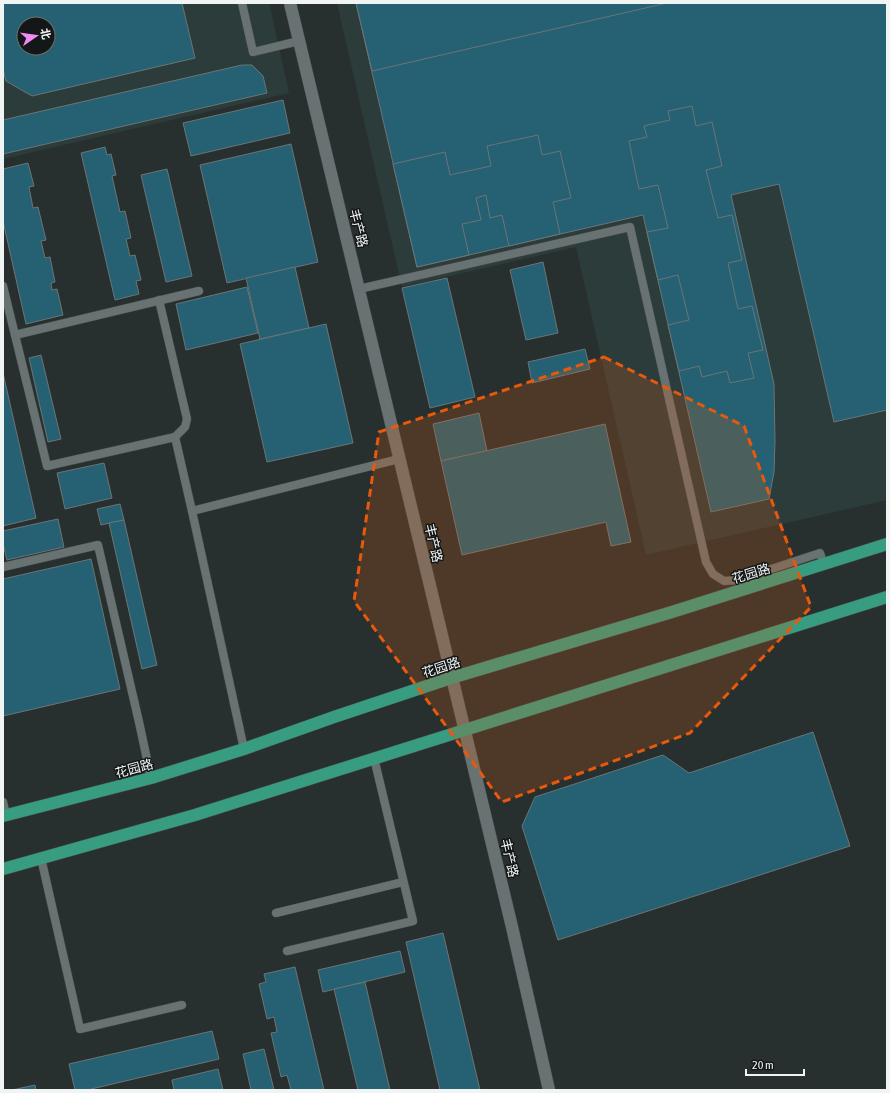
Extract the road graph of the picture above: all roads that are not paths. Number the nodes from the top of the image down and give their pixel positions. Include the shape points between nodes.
1 (242, 3) edge
2 (290, 3) edge
3 (299, 41) junction
4 (3, 286) edge
5 (359, 289) junction
6 (199, 291) dead end
7 (159, 300) junction
8 (15, 335) junction
9 (175, 437) junction
10 (399, 459) junction
11 (192, 511) junction
12 (887, 544) edge
13 (824, 565) junction
14 (3, 567) edge
15 (887, 596) edge
16 (451, 678) junction
17 (465, 730) junction
18 (244, 749) junction
19 (374, 758) junction
20 (151, 778) junction
21 (3, 802) edge
22 (5, 815) edge
23 (40, 858) junction
24 (3, 869) edge
25 (403, 882) junction
26 (276, 913) dead end
27 (288, 951) dead end
28 (182, 1005) dead end
29 (549, 1090) edge

1 - 3 lane via 253,52
2 - 3 street, 丰产路
3 - 5 street, 丰产路
4 - 8 lane
5 - 10 street, 丰产路
5 - 13 lane via 630,227 706,562 713,574 724,581 738,580 820,553
6 - 7 lane
7 - 8 lane
7 - 9 lane via 187,419 185,427
8 - 9 lane via 47,466
9 - 11 lane
10 - 11 lane
10 - 16 street, 丰产路
11 - 18 lane
12 - 13 main road, 花园路
13 - 16 main road, 花园路
14 - 20 lane via 98,545
15 - 17 main road
16 - 17 street, 丰产路
16 - 18 main road, 花园路
17 - 19 main road
17 - 29 street, 丰产路
18 - 20 main road, 花园路
19 - 23 main road via 195,815
19 - 25 lane
20 - 22 main road, 花园路
21 - 22 lane
23 - 24 main road
23 - 28 lane via 80,1029
25 - 26 lane
25 - 27 lane via 413,921

